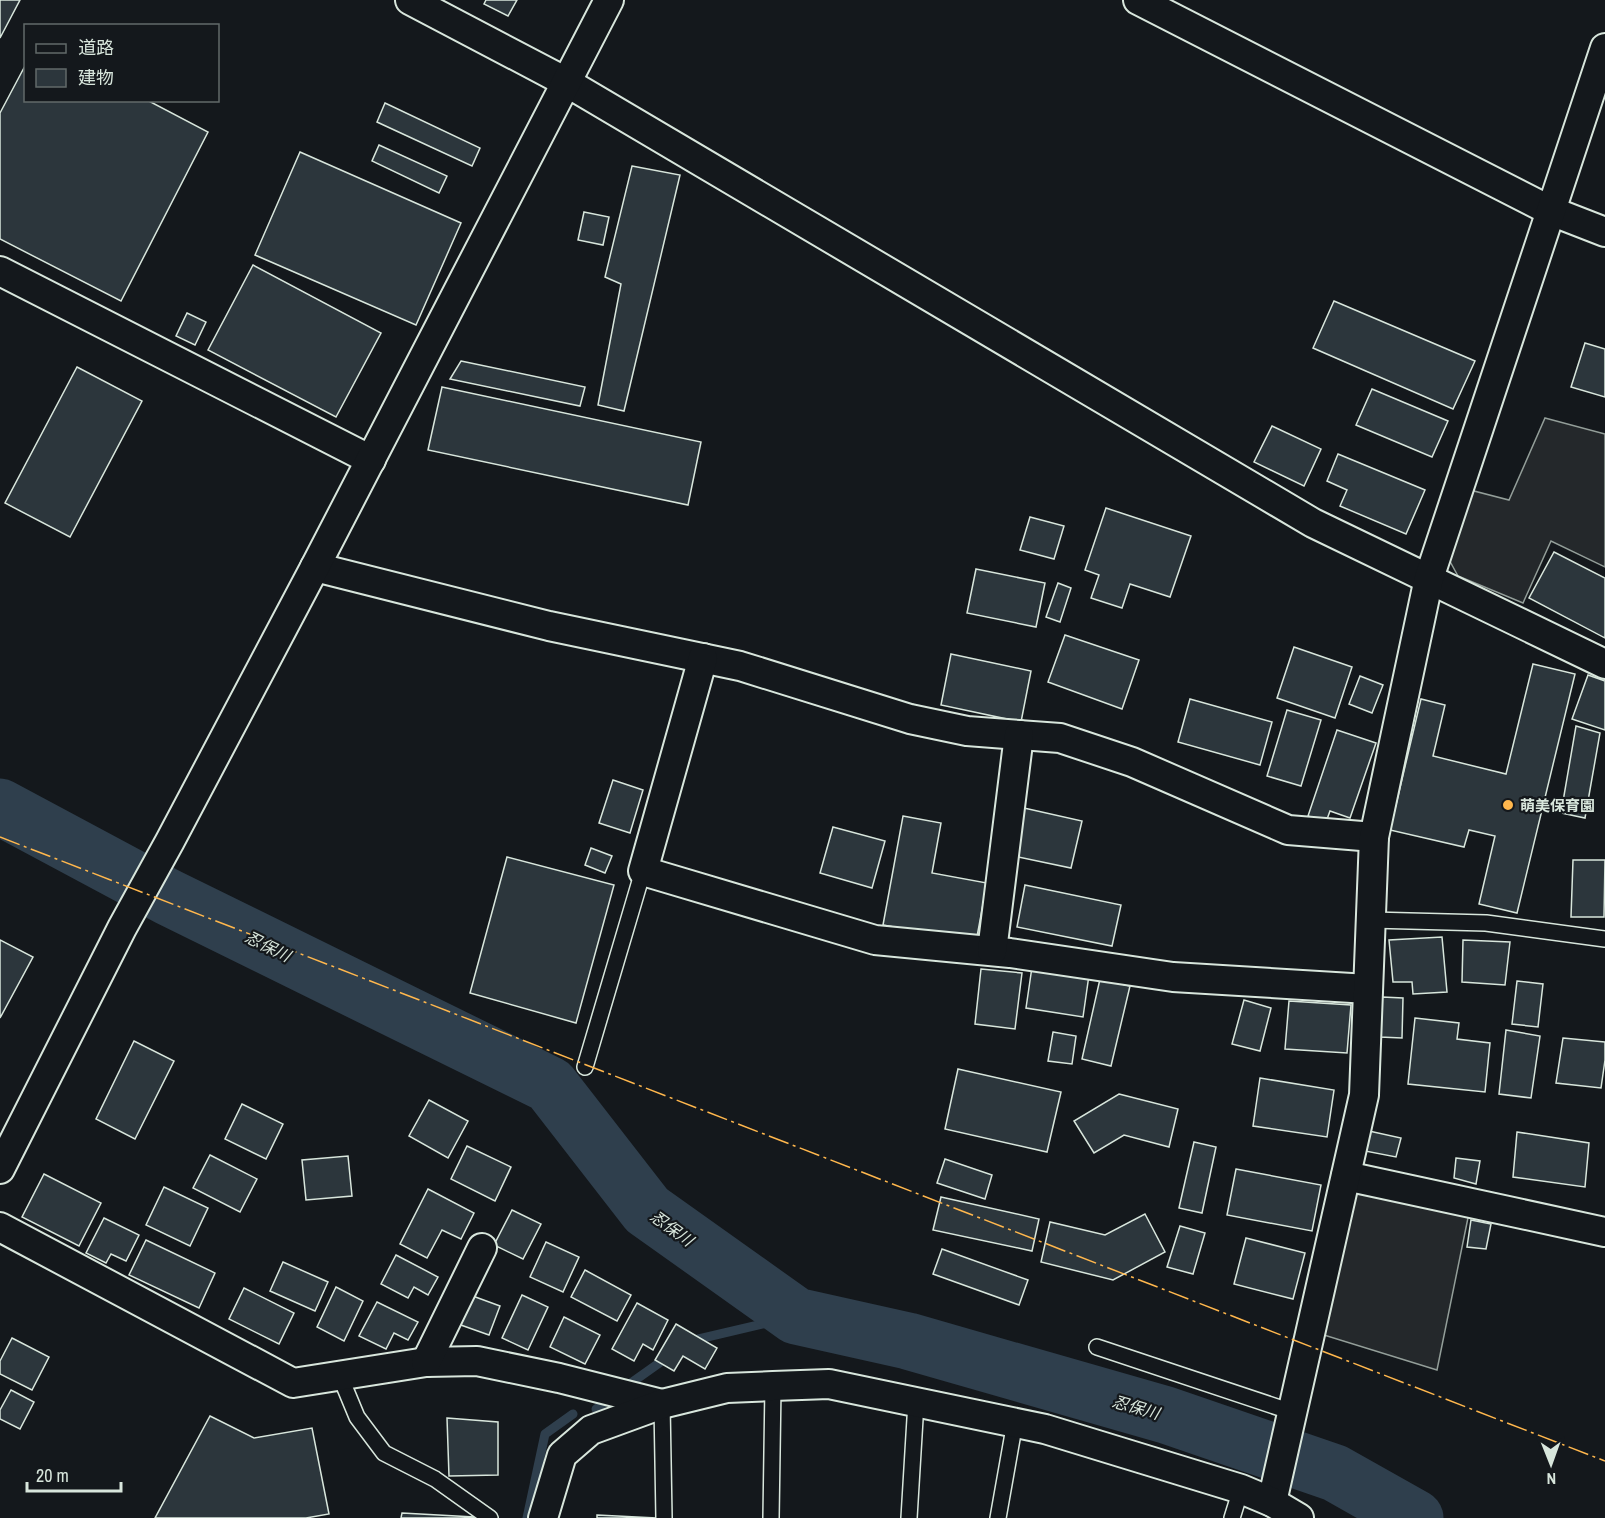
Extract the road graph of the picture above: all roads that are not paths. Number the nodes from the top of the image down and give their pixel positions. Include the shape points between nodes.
1 (410, 0) edge
2 (609, 0) edge
3 (1138, 0) edge
4 (1605, 48) edge
5 (566, 82) junction
6 (1551, 211) junction
7 (1605, 232) edge
8 (0, 271) edge
9 (371, 460) junction
10 (315, 567) junction
11 (1429, 578) junction
12 (703, 658) junction
13 (1605, 664) edge
14 (1019, 735) junction
15 (1374, 837) junction
16 (643, 870) junction
17 (1371, 920) junction
18 (1605, 939) edge
19 (992, 951) junction
20 (1368, 989) junction
21 (585, 1067) dead end
22 (0, 1169) edge
23 (1346, 1176) junction
24 (0, 1227) edge
25 (1605, 1232) edge
26 (482, 1248) dead end
27 (1097, 1347) dead end
28 (426, 1362) junction
29 (340, 1376) junction
30 (773, 1386) junction
31 (916, 1402) junction
32 (662, 1404) junction
33 (1291, 1418) junction
34 (1015, 1422) junction
35 (1240, 1489) junction
36 (1272, 1501) junction
37 (547, 1516) edge
38 (490, 1518) edge
39 (664, 1518) edge
40 (771, 1518) edge
41 (909, 1518) edge
42 (998, 1518) edge
43 (1232, 1518) edge
44 (1299, 1518) edge

1 - 5 street
2 - 5 street
3 - 6 street
4 - 6 street
5 - 9 street
5 - 11 street via 1313,523
6 - 7 street
6 - 11 street
8 - 9 street
9 - 10 street
10 - 12 street via 549,626
10 - 22 street via 122,928
11 - 13 street
11 - 15 street
12 - 14 street via 910,719 967,731
12 - 16 street
14 - 15 street via 1059,738 1132,762 1288,830
14 - 19 street
15 - 17 street
16 - 19 street via 875,940
16 - 21 lane
17 - 18 lane via 1486,923
17 - 20 street
19 - 20 street via 1173,977
20 - 23 street via 1364,1095
23 - 25 street
23 - 33 street
24 - 29 street via 292,1383
26 - 28 street
27 - 33 lane
28 - 29 street
28 - 32 street via 477,1361
29 - 38 lane via 357,1418 384,1453 435,1479
30 - 31 street via 829,1384
30 - 32 street via 727,1388
30 - 40 lane
31 - 34 street
31 - 41 lane
32 - 37 street via 591,1430 562,1455
32 - 39 lane
33 - 36 street
34 - 35 street
34 - 42 lane
35 - 36 street
35 - 43 lane
36 - 44 street

